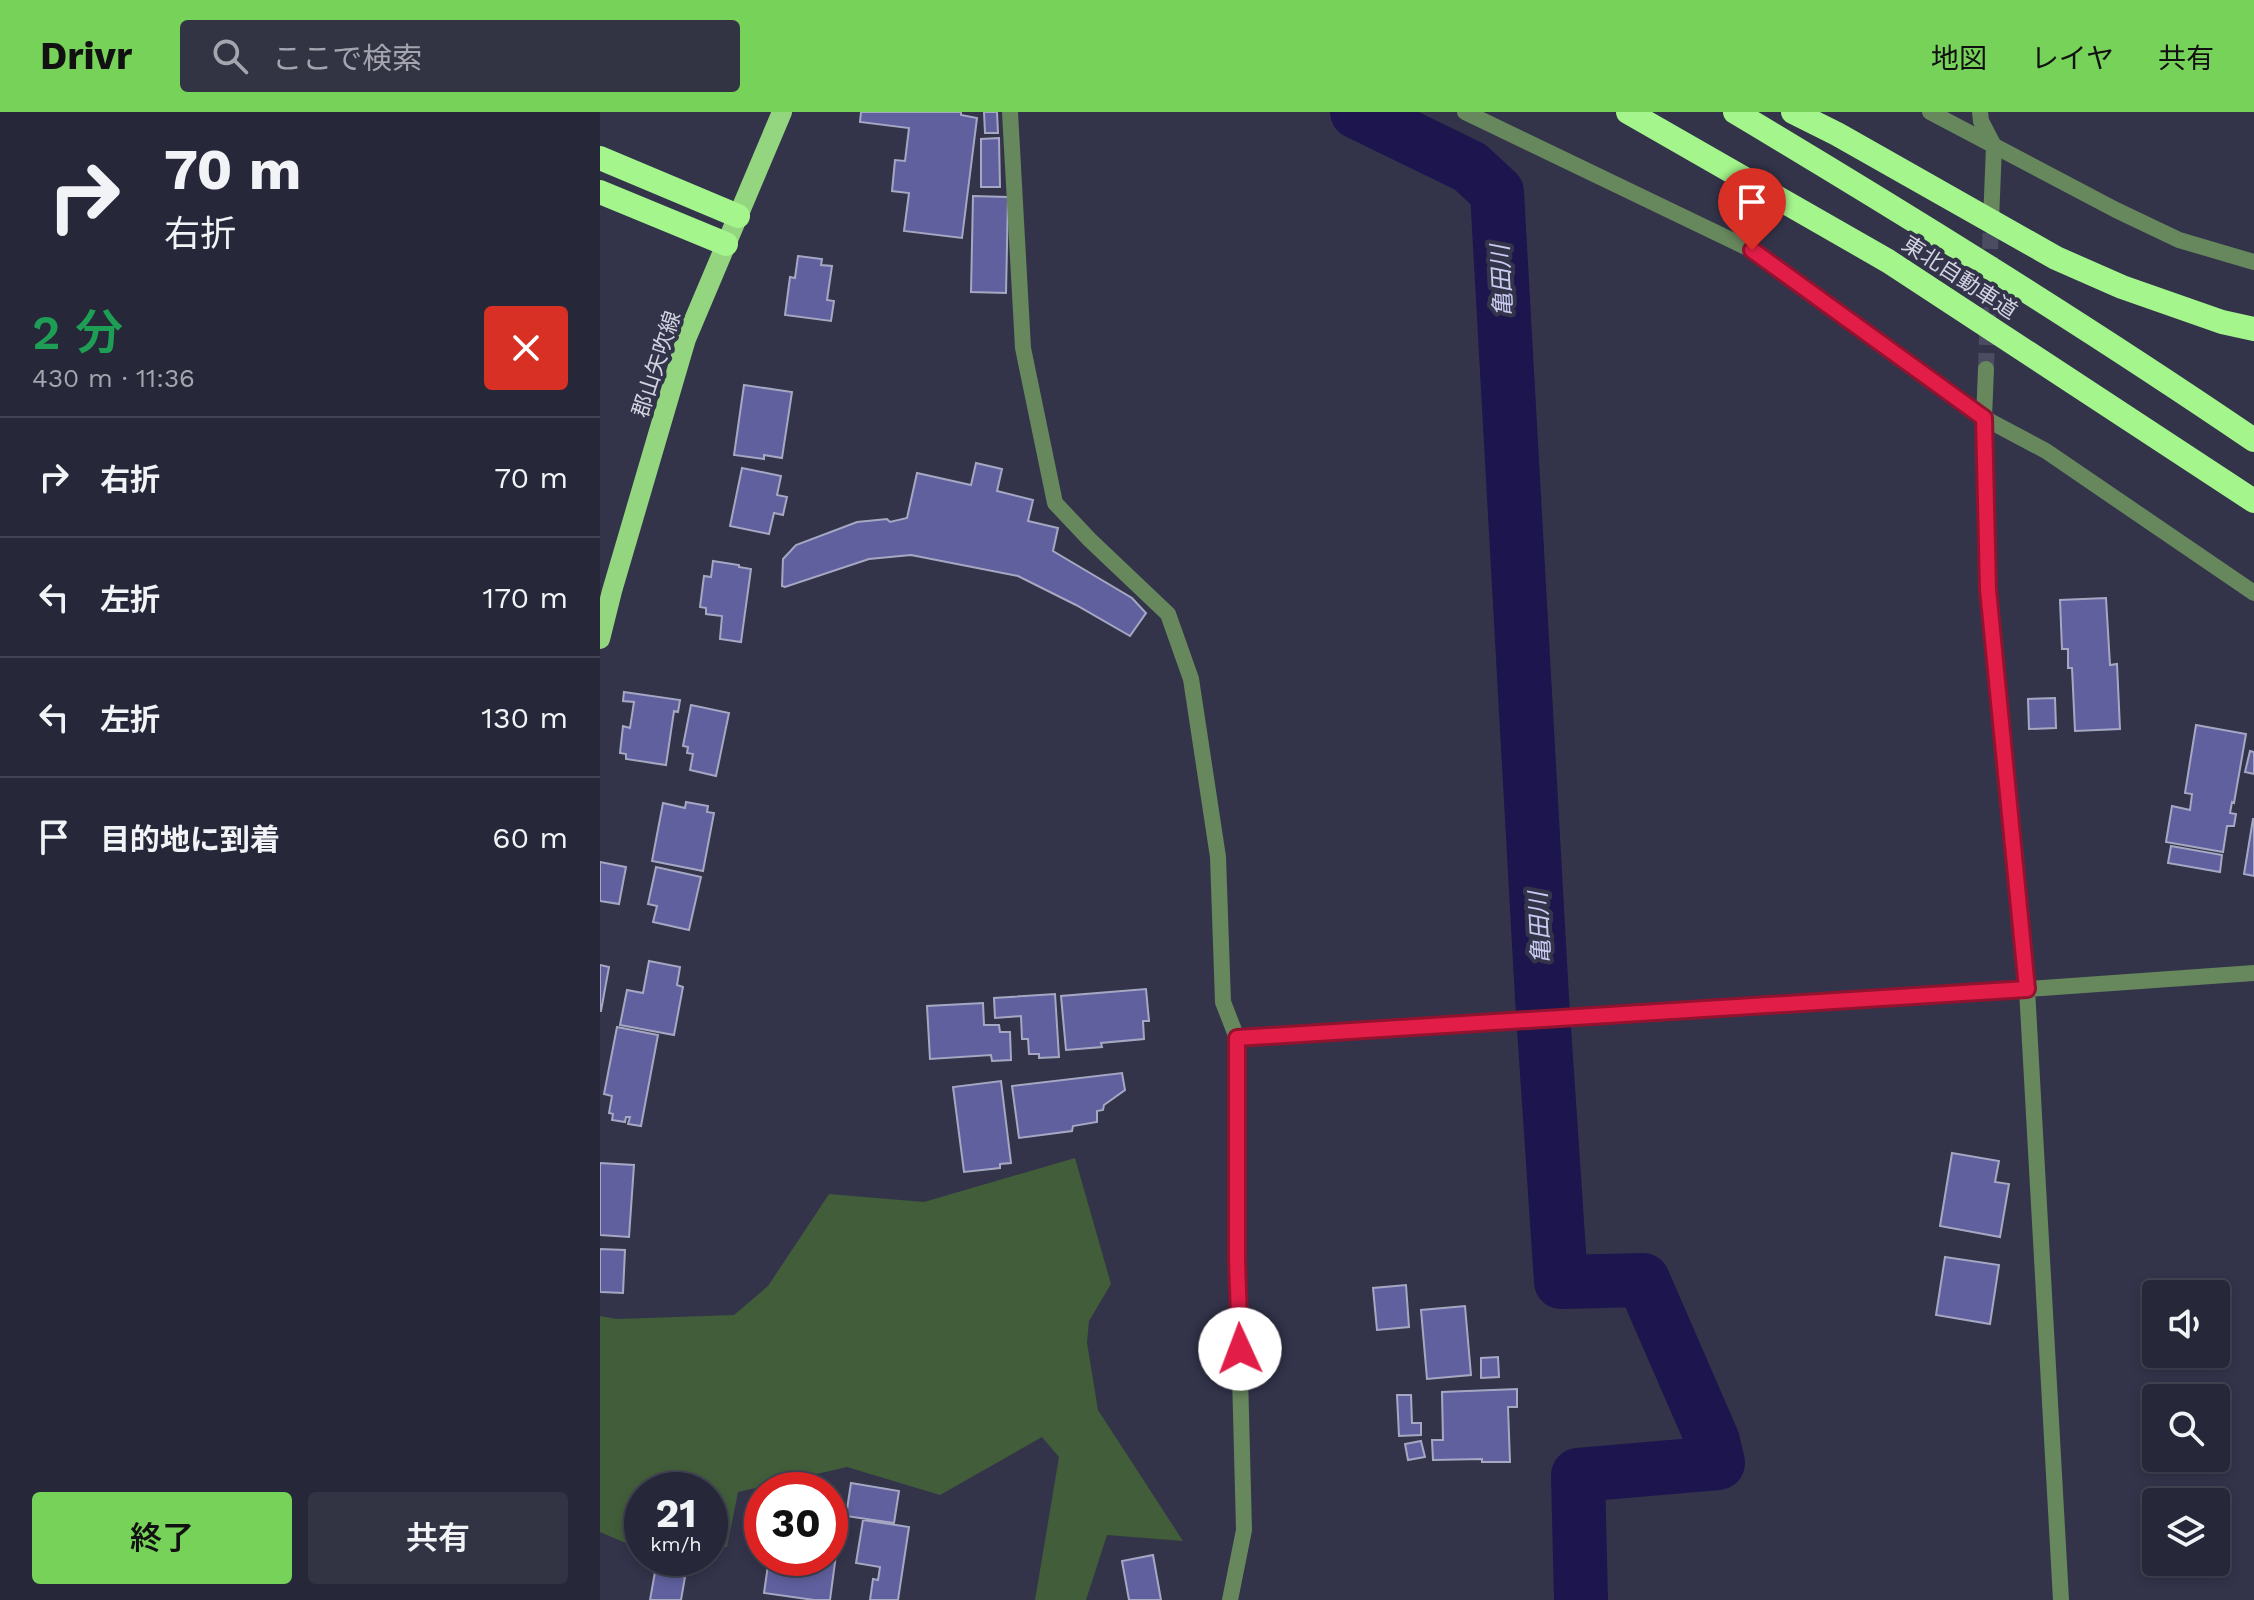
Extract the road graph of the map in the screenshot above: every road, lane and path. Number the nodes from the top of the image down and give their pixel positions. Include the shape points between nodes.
1 (782, 112) edge
2 (1010, 112) edge
3 (1465, 112) edge
4 (1628, 112) edge
5 (1735, 112) edge
6 (1793, 112) edge
7 (1930, 112) edge
8 (1980, 112) edge
9 (1994, 146) junction
10 (600, 158) edge
11 (600, 192) edge
12 (738, 216) junction
13 (1991, 221) junction
14 (726, 244) junction
15 (2254, 262) edge
16 (2254, 329) edge
17 (1986, 369) tunnel mouth
18 (1984, 418) junction
19 (2254, 440) edge
20 (2254, 501) edge
21 (2254, 593) edge
22 (600, 639) edge
23 (2254, 973) edge
24 (2027, 989) junction
25 (1237, 1038) junction
26 (1230, 1600) edge
27 (2061, 1600) edge

1 - 12 main road, 郡山矢吹線
2 - 25 street via 1023,348 1055,503 1168,614 1191,679 1218,857 1223,1002
3 - 18 street via 1752,250
4 - 20 highway, 東北自動車道 via 1888,261
5 - 19 highway, 東北自動車道 via 1906,213
6 - 13 highway
7 - 9 street
8 - 9 street
9 - 13 street
9 - 15 street via 2179,240
10 - 12 highway
11 - 14 highway
12 - 14 main road, 郡山矢吹線
13 - 16 highway via 2122,287
14 - 22 main road, 郡山矢吹線 via 686,339
17 - 18 street
18 - 21 street via 2046,451
18 - 24 street via 1988,589
23 - 24 street
24 - 25 street
24 - 27 street
25 - 26 street via 1244,1530

